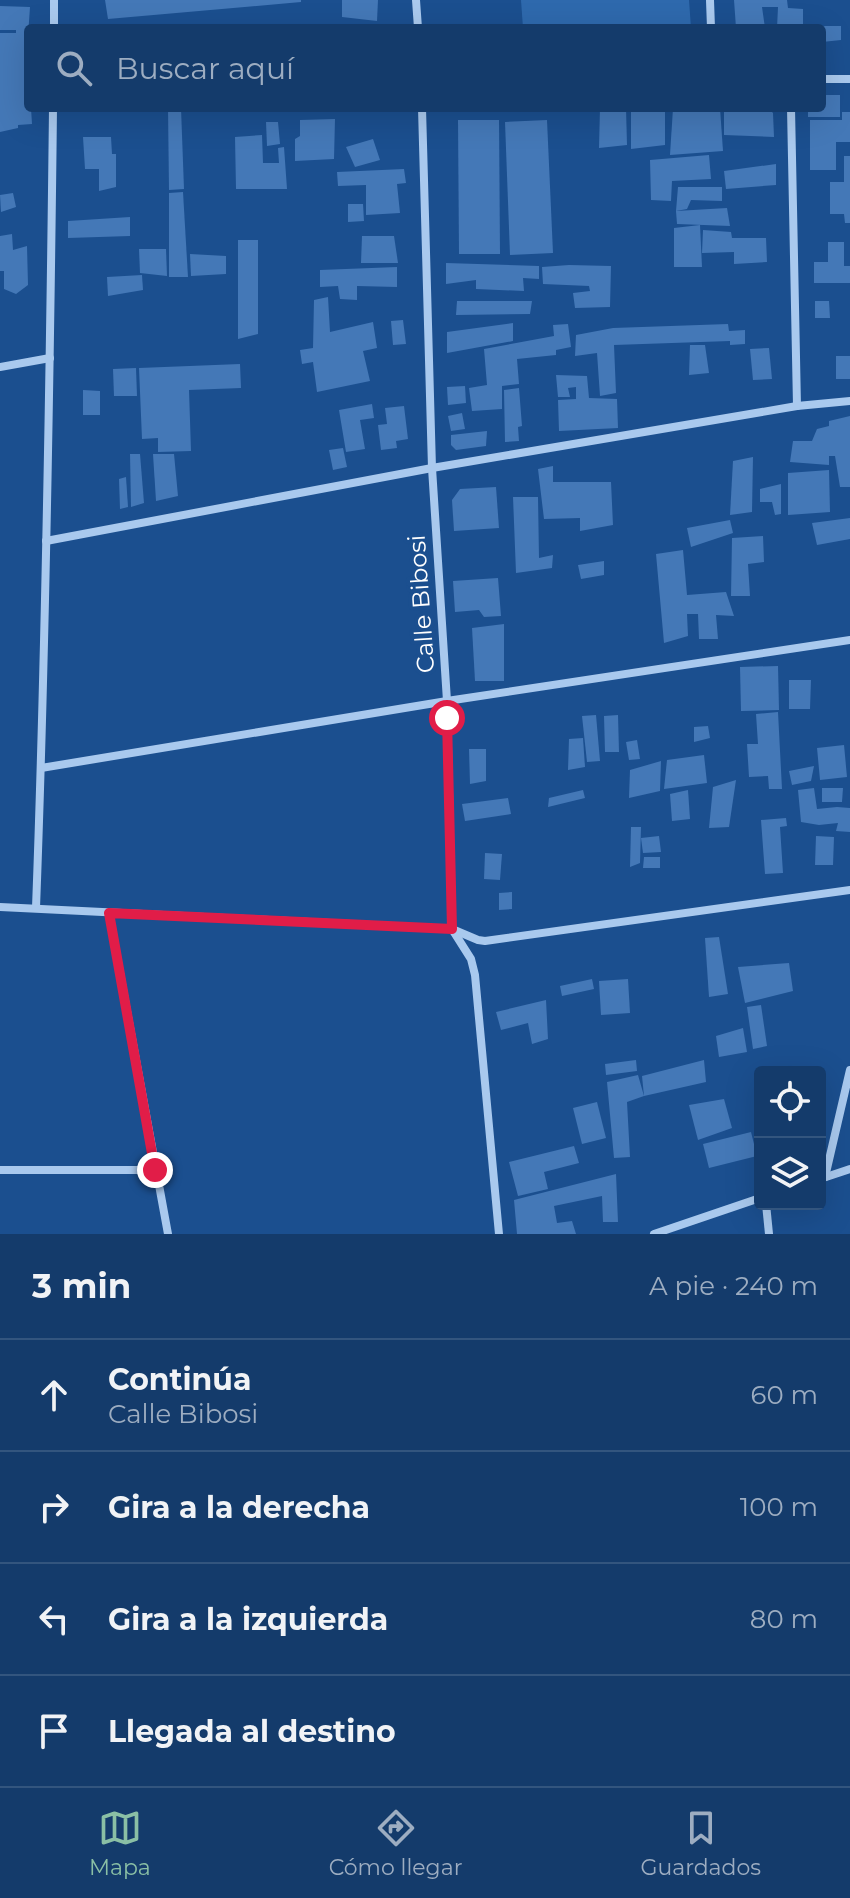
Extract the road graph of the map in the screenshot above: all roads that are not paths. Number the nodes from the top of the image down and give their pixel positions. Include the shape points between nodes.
1 (54, 0) edge
2 (416, 0) edge
3 (710, 0) edge
4 (54, 24) edge
5 (418, 24) edge
6 (711, 24) edge
7 (826, 79) edge
8 (850, 79) edge
9 (53, 112) edge
10 (422, 112) edge
11 (791, 112) edge
12 (50, 358) junction
13 (0, 367) edge
14 (850, 401) edge
15 (797, 406) junction
16 (432, 468) junction
17 (46, 541) junction
18 (850, 640) edge
19 (447, 701) junction
20 (41, 768) junction
21 (850, 890) edge
22 (0, 907) edge
23 (36, 908) junction
24 (109, 913) junction
25 (452, 929) junction
26 (850, 1070) edge
27 (826, 1166) edge
28 (850, 1169) edge
29 (0, 1170) edge
30 (155, 1170) junction
31 (826, 1177) edge
32 (754, 1200) edge
33 (767, 1210) edge
34 (168, 1234) edge
35 (499, 1234) edge
36 (654, 1234) edge
37 (769, 1234) edge

1 - 4 street
2 - 5 street
3 - 6 street
7 - 8 street
9 - 12 street
10 - 16 street, Calle Bibosi
11 - 15 street
12 - 13 street
12 - 17 street
14 - 15 street
15 - 16 street
16 - 17 street
16 - 19 street, Calle Bibosi
17 - 20 street
18 - 19 street
19 - 20 street
19 - 25 street, Calle Bibosi
20 - 23 street
21 - 25 street via 485,941
22 - 23 street
23 - 24 street
24 - 25 street
24 - 30 street
25 - 35 street, Calle Bibosi via 475,975
26 - 27 street
28 - 31 street
29 - 30 street
30 - 34 street
32 - 36 street
33 - 37 street

